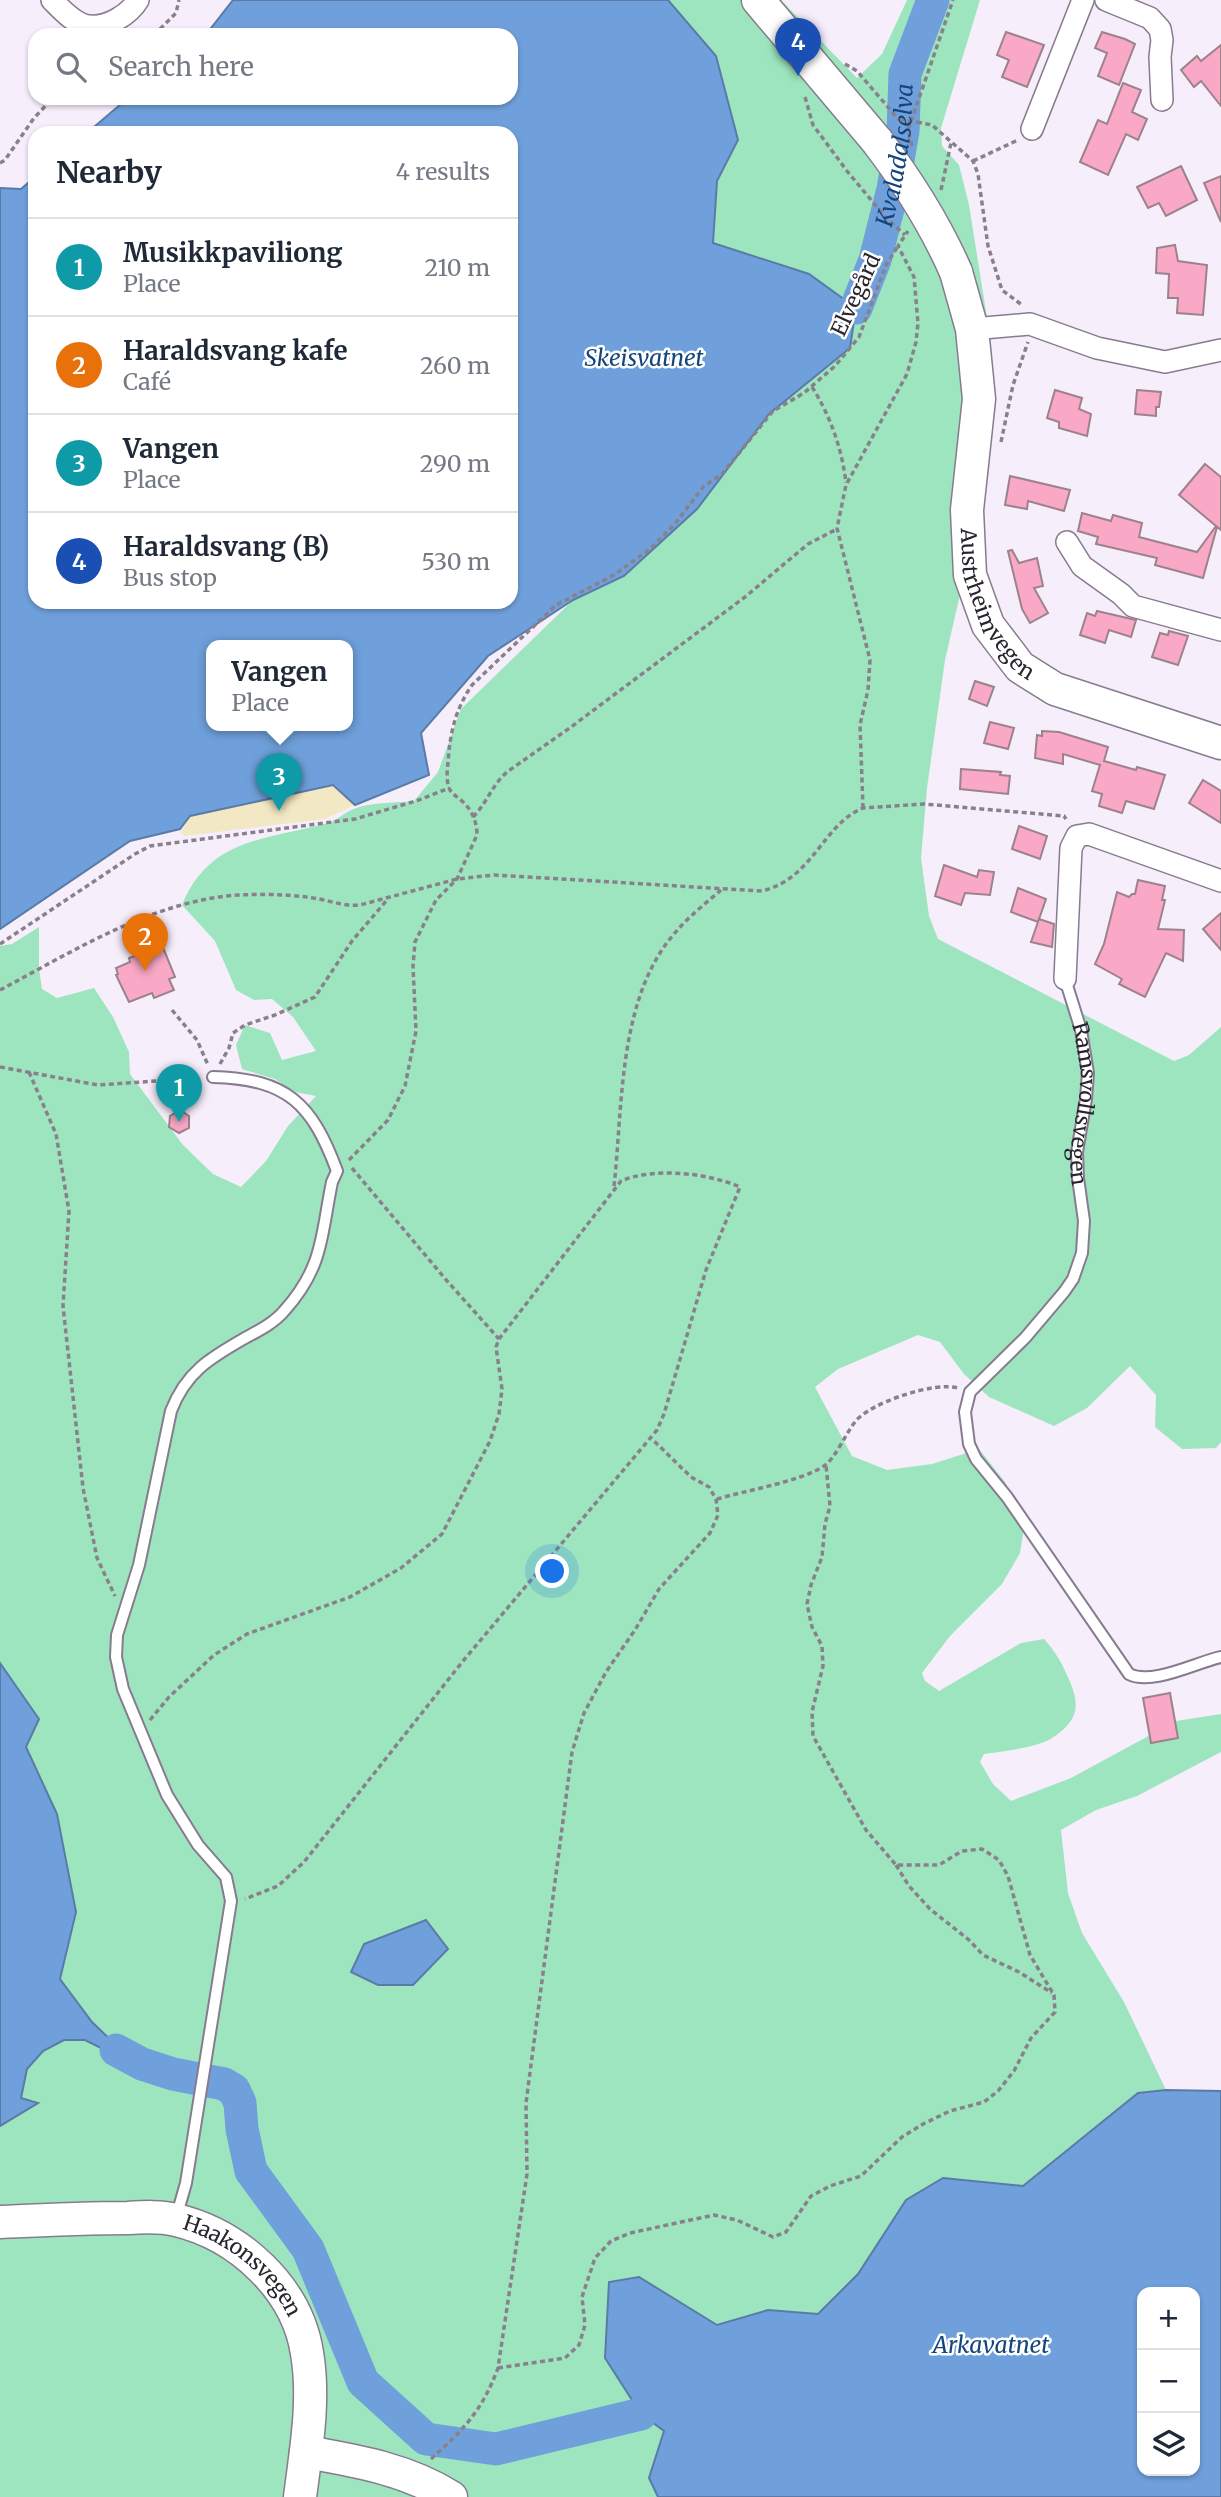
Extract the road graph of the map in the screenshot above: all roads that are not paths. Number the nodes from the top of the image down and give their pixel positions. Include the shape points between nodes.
1 (52, 0) edge
2 (138, 0) edge
3 (758, 0) edge
4 (1083, 0) edge
5 (1106, 0) edge
6 (1162, 100) dead end
7 (1032, 129) road end
8 (972, 329) junction
9 (1221, 350) edge
10 (1067, 542) dead end
11 (1221, 630) edge
12 (1221, 743) edge
13 (1221, 881) edge
14 (1065, 979) joint
15 (213, 1077) road end
16 (1221, 1657) edge
17 (176, 2220) junction
18 (0, 2222) edge
19 (306, 2452) junction
20 (300, 2497) edge
21 (451, 2497) edge

1 - 2 street via 64,13 88,26 113,22
3 - 8 main road, Austrheimvegen, bridge via 888,131 906,178 956,272
4 - 7 street
5 - 6 street via 1150,18 1160,29
8 - 9 street via 1030,324 1097,348 1165,362
8 - 12 main road, Austrheimvegen via 979,399 967,510 970,575 988,625 1020,667 1055,689
10 - 11 street via 1082,566 1133,606
13 - 14 street, Ramsvollsvegen via 1089,834 1077,836 1071,848
14 - 16 lane, Ramsvollsvegen via 1088,1073 1077,1152 1084,1221 1082,1253 1064,1293 970,1392 965,1412 969,1444 1129,1674 1156,1676
15 - 17 lane via 242,1078 302,1105 318,1127 337,1171 319,1256 297,1295 272,1322 215,1356 179,1391 139,1565 117,1635 123,1689 173,1807 226,1877 231,1901 186,2183
17 - 18 main road, Haakonsvegen
17 - 19 main road, Haakonsvegen via 225,2239 253,2260 296,2316 307,2352 310,2390
19 - 20 main road, Haakonsvegen
19 - 21 main road via 394,2470

